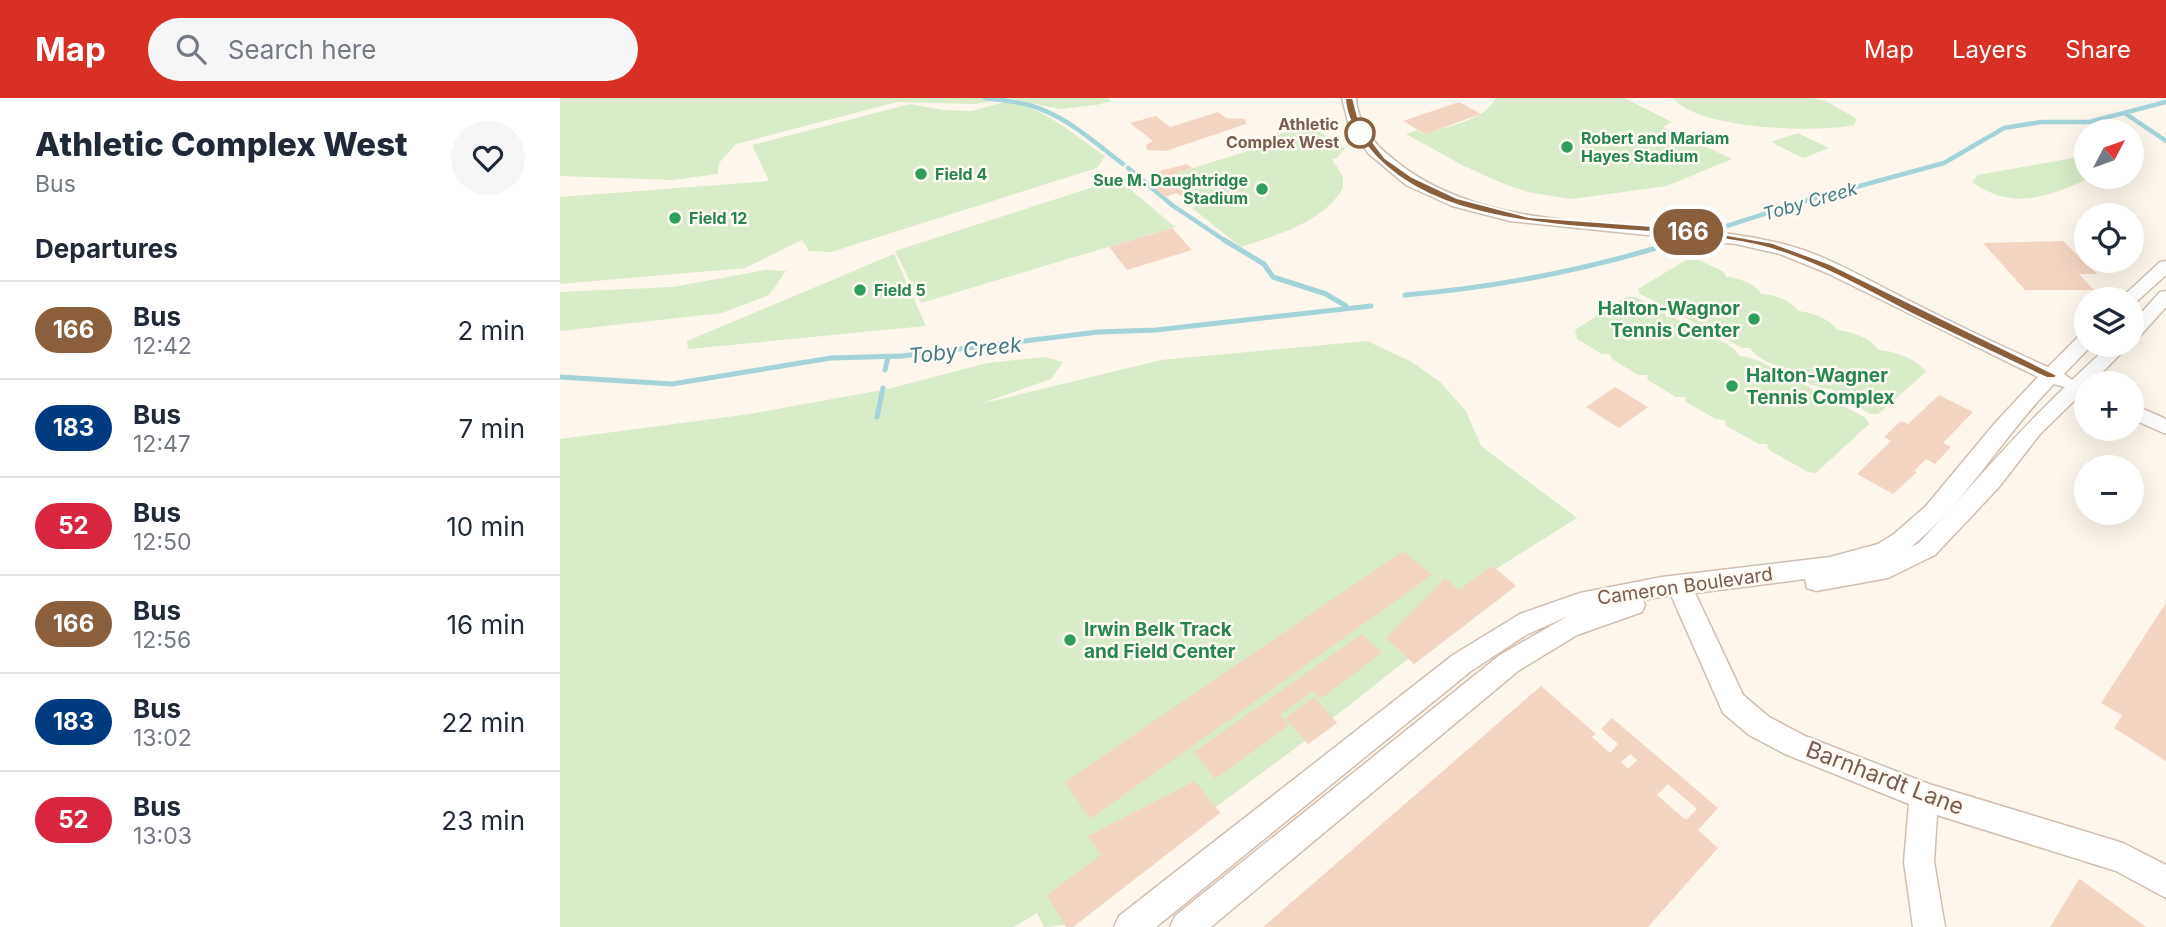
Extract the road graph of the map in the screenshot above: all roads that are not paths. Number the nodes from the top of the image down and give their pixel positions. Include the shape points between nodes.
1 (1349, 98) edge
2 (2166, 266) edge
3 (2142, 287) edge
4 (2166, 296) edge
5 (2144, 320) edge
6 (2074, 352) edge
7 (2110, 357) edge
8 (2098, 371) edge
9 (2051, 375) junction
10 (2074, 385) edge
11 (2074, 396) edge
12 (2144, 417) edge
13 (2166, 427) edge
14 (1683, 591) junction
15 (1924, 796) junction
16 (2166, 882) edge
17 (1130, 927) edge
18 (1186, 927) edge
19 (1930, 927) edge

1 - 9 street via 1353,119 1373,150 1398,172 1432,191 1529,220 1707,234 1769,246 1826,266
2 - 3 street
4 - 5 street
6 - 9 street, Cameron Boulevard
7 - 8 street, Cameron Boulevard
9 - 10 street
9 - 14 street, Cameron Boulevard via 1961,480 1895,545 1838,563
11 - 14 street, Cameron Boulevard via 2033,429 1927,549 1901,565 1859,576
12 - 13 street
14 - 15 street, Barnhardt Lane via 1725,689 1750,720 1795,745
14 - 17 street, Cameron Boulevard via 1616,594 1576,604 1493,640
14 - 18 street, Cameron Boulevard via 1594,616 1522,654
15 - 16 street, Barnhardt Lane via 2123,858
15 - 19 street via 1919,862

